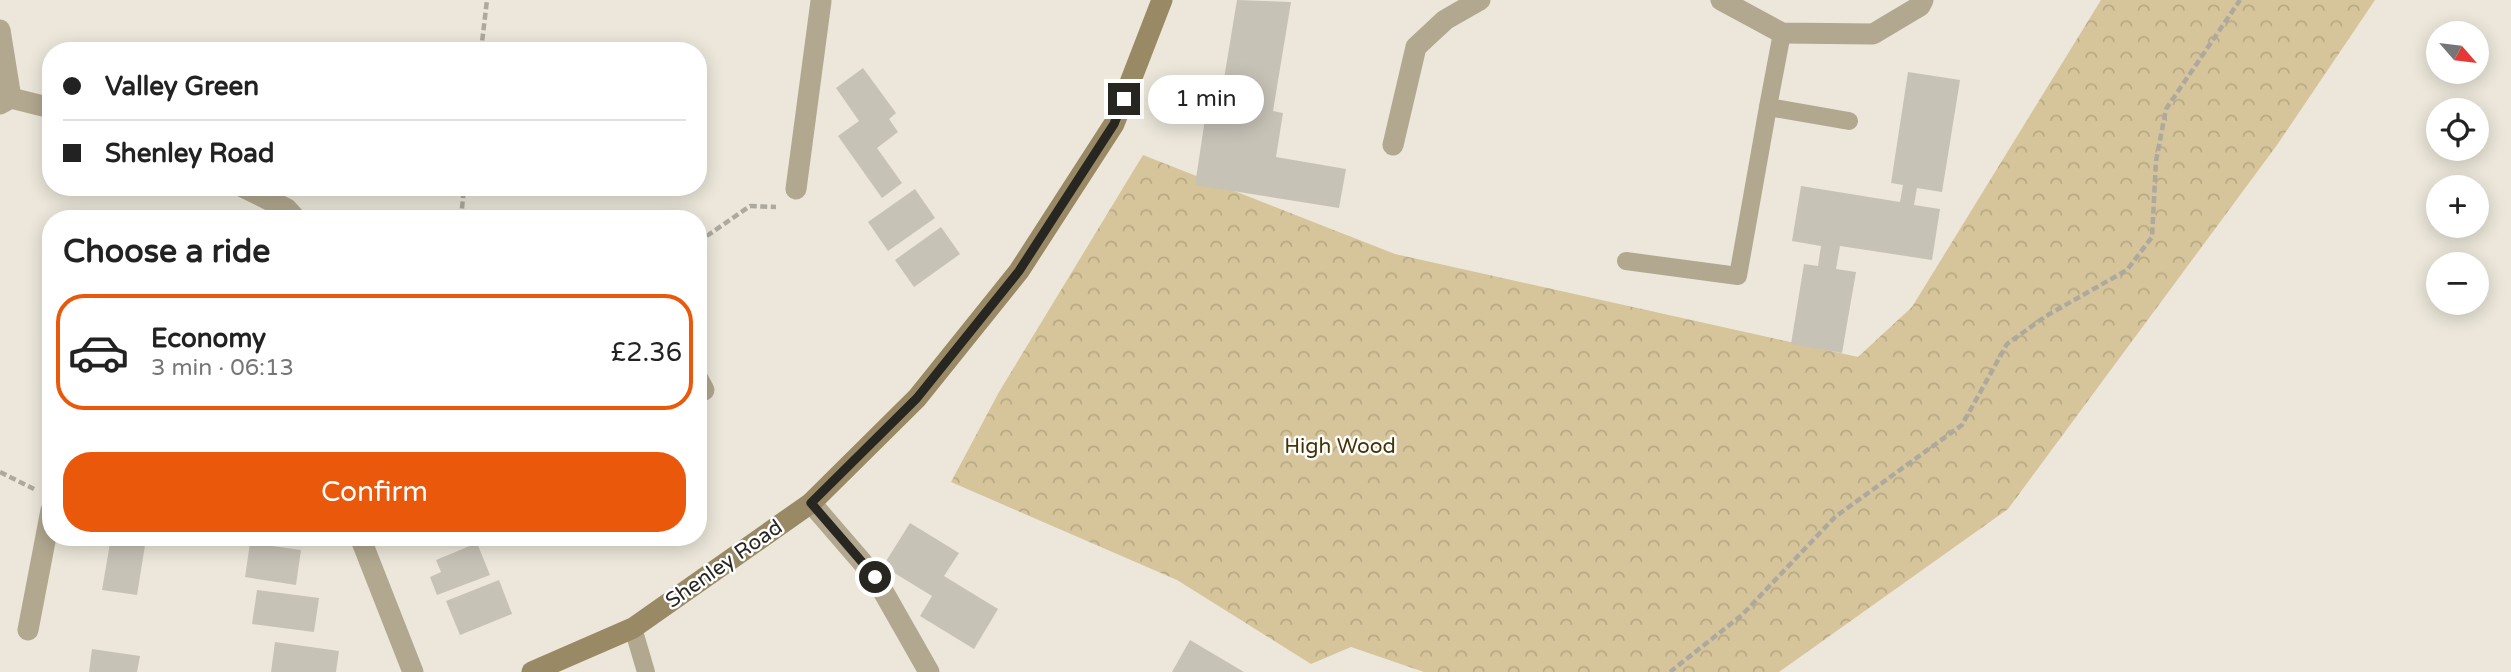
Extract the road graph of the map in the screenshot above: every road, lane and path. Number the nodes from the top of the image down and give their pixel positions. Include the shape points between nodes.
1 (487, 0) edge
2 (820, 0) edge
3 (827, 0) edge
4 (1161, 0) edge
5 (1480, 0) edge
6 (1721, 0) edge
7 (1923, 0) edge
8 (2239, 0) edge
9 (0, 30) edge
10 (1782, 33) junction
11 (482, 42) edge
12 (6, 101) edge
13 (42, 107) edge
14 (1768, 107) junction
15 (1849, 121) dead end
16 (1393, 145) dead end
17 (796, 188) joint
18 (261, 196) edge
19 (288, 210) edge
20 (707, 236) edge
21 (1626, 261) dead end
22 (0, 472) edge
23 (42, 498) edge
24 (811, 503) junction
25 (42, 530) edge
26 (364, 546) edge
27 (633, 628) junction
28 (28, 631) dead end
29 (413, 672) edge
30 (532, 672) edge
31 (646, 672) edge
32 (929, 672) edge
33 (1670, 672) edge

1 - 11 path
2 - 3 street
2 - 17 street
4 - 24 street, Shenley Road via 1114,124 1019,271 917,398
5 - 16 street via 1445,20 1416,47
6 - 10 street
7 - 10 street via 1872,34
8 - 33 path via 2166,108 2152,237 2127,270 2007,344 1962,425 1835,517 1742,615
9 - 12 street
10 - 14 lane
12 - 13 street
14 - 15 lane
14 - 21 lane via 1738,276
17 - 20 path via 775,209 750,206
18 - 19 street
22 - 23 path
24 - 27 street, Shenley Road
24 - 32 street via 875,577
25 - 28 street
26 - 29 street
27 - 30 street, Shenley Road
27 - 31 lane

